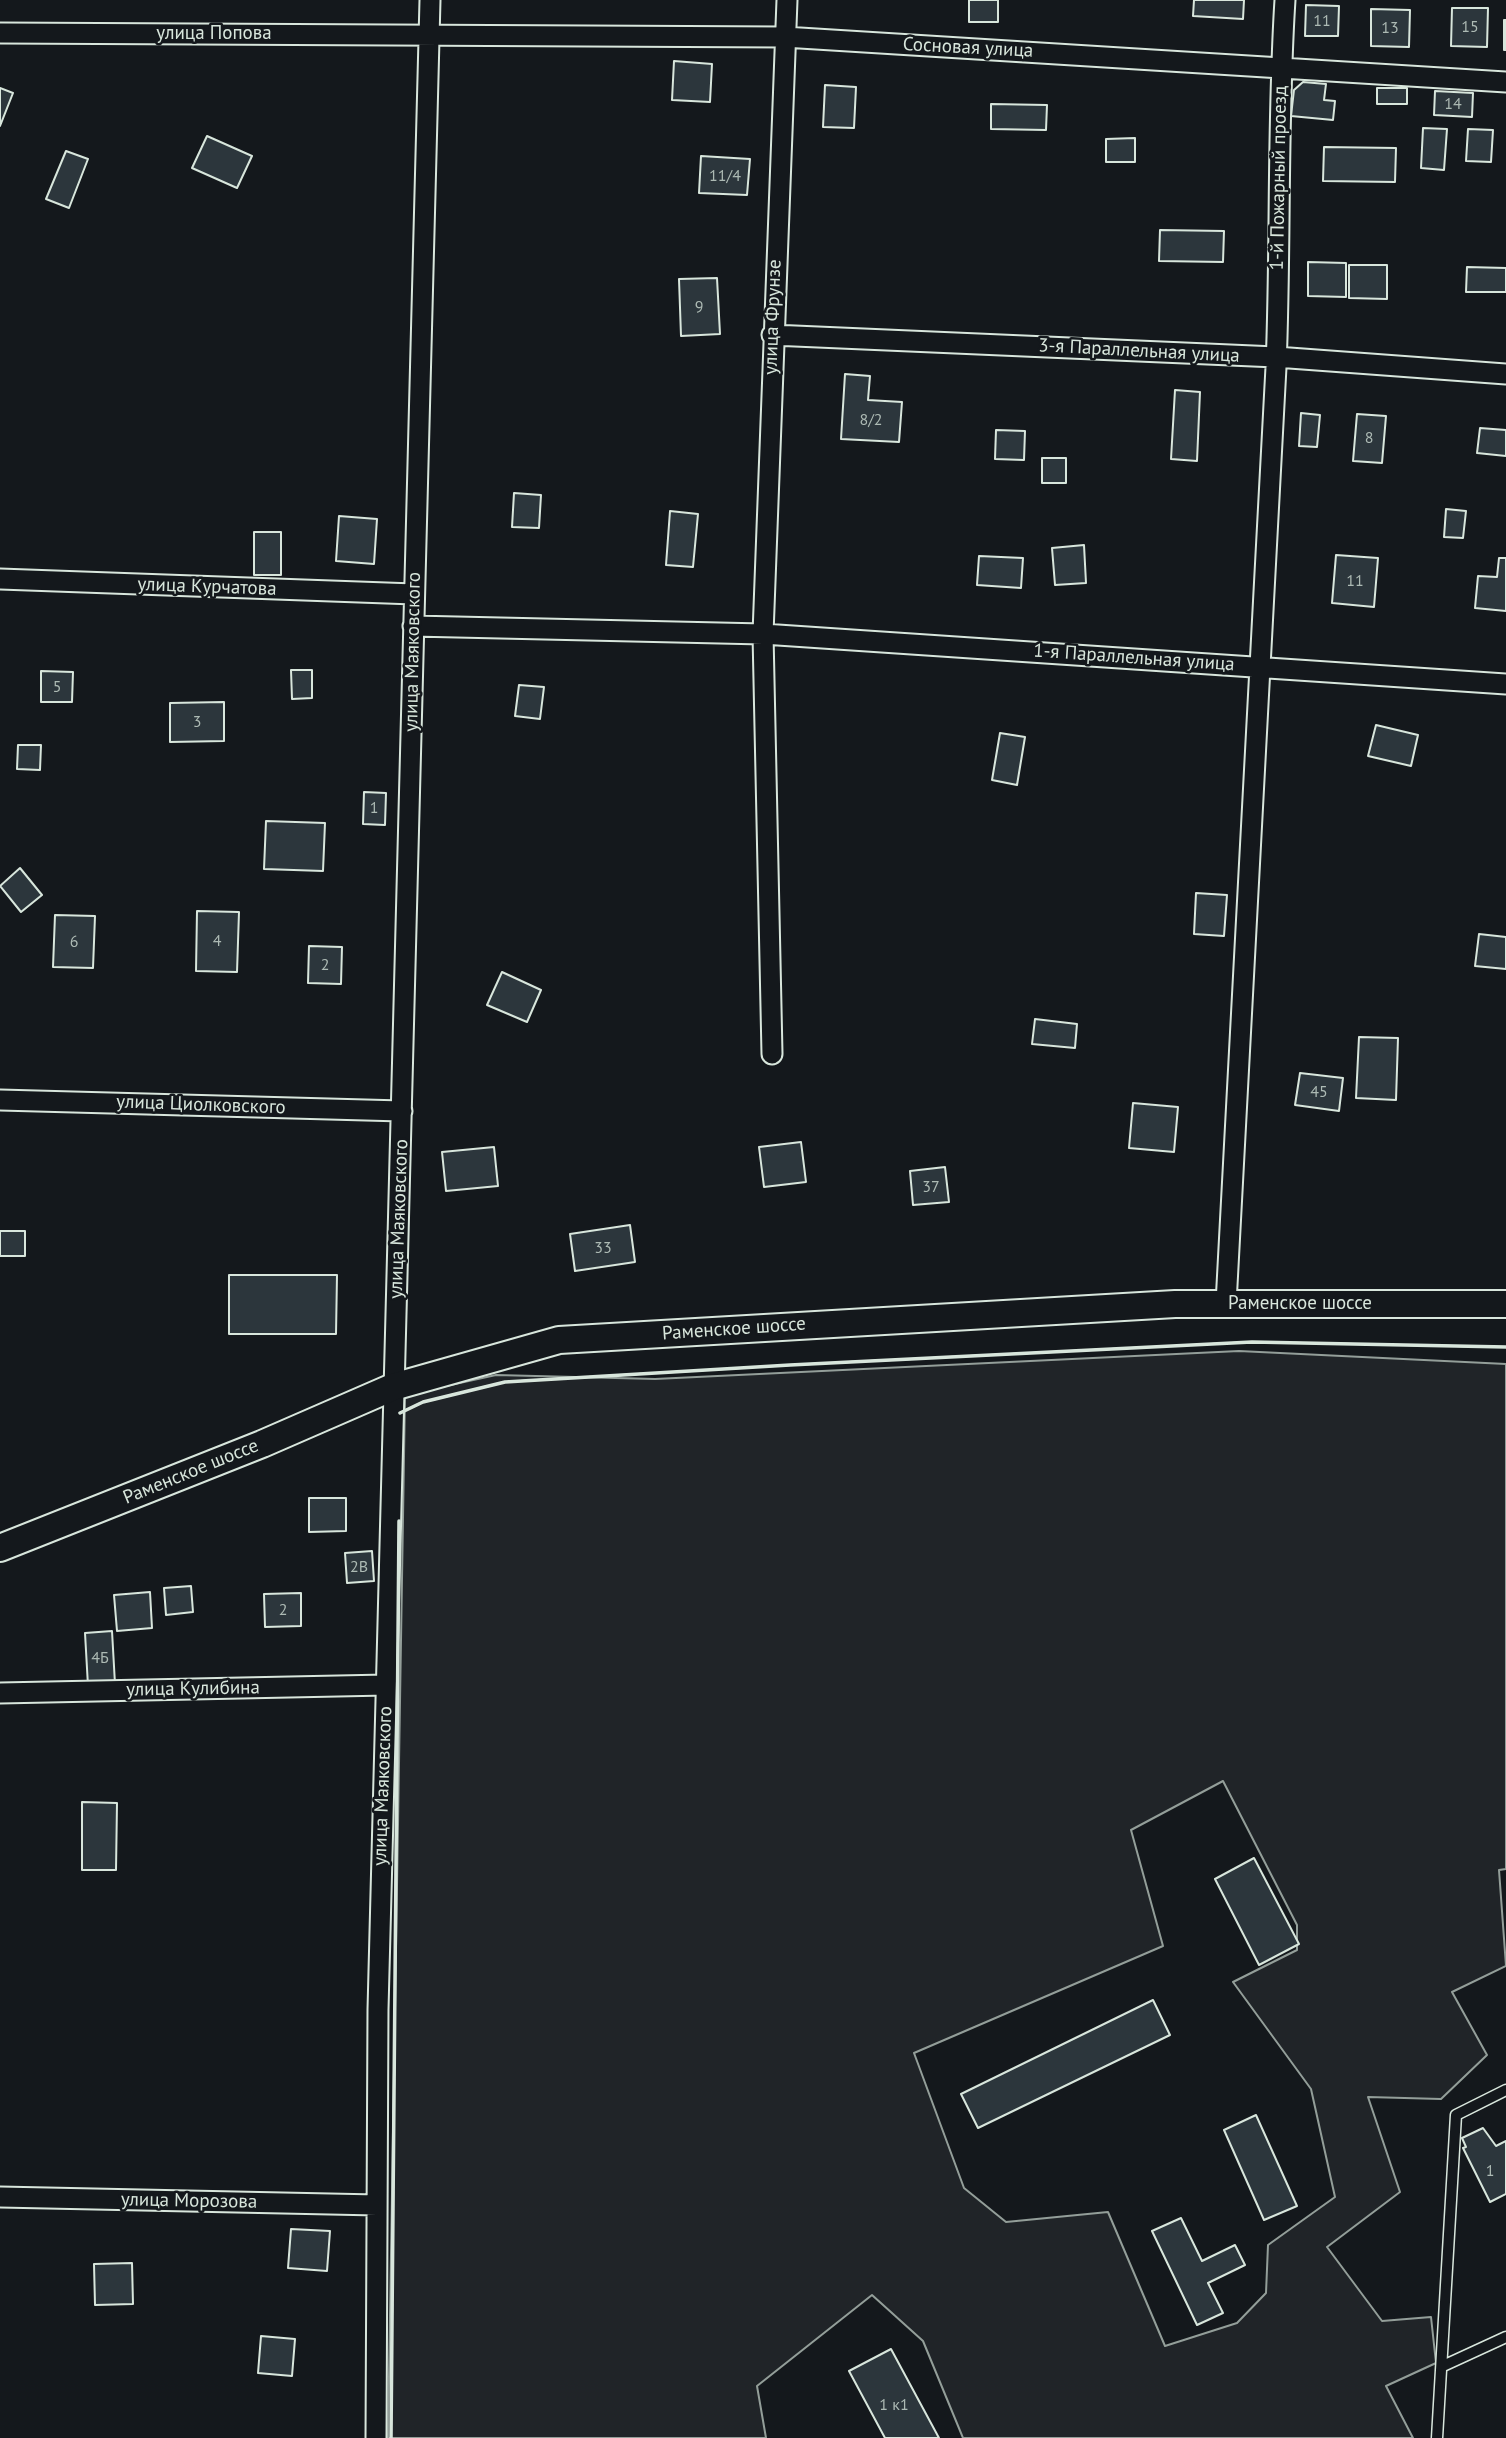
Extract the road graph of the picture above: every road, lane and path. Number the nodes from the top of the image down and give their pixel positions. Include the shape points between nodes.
1 (430, 0) edge
2 (787, 0) edge
3 (1285, 0) edge
4 (0, 33) edge
5 (429, 34) junction
6 (784, 37) junction
7 (1280, 67) junction
8 (1506, 82) edge
9 (772, 335) junction
10 (1276, 357) junction
11 (1506, 374) edge
12 (0, 579) edge
13 (414, 594) junction
14 (414, 626) junction
15 (763, 634) junction
16 (1263, 667) junction
17 (1506, 684) edge
18 (772, 1054) dead end
19 (0, 1100) edge
20 (402, 1111) junction
21 (1226, 1304) junction
22 (1506, 1304) edge
23 (393, 1387) junction
24 (0, 1548) edge
25 (386, 1685) junction
26 (0, 1693) edge
27 (1506, 2090) edge
28 (0, 2197) edge
29 (377, 2204) junction
30 (1506, 2337) edge
31 (1443, 2366) junction
32 (376, 2438) edge
33 (1437, 2438) edge

1 - 5 street, улица Маяковского
2 - 6 street, улица Фрунзе
3 - 7 street, 1-й Пожарный проезд
4 - 5 street, улица Попова
5 - 6 street, Сосновая улица
5 - 13 street, улица Маяковского
6 - 7 street, Сосновая улица
6 - 9 street, улица Фрунзе
7 - 8 street, Сосновая улица
7 - 10 street, 1-й Пожарный проезд
9 - 10 street, 3-я Параллельная улица
9 - 15 street, улица Фрунзе
10 - 11 street, 3-я Параллельная улица
10 - 16 street, 1-й Пожарный проезд
12 - 13 street, улица Курчатова
13 - 14 street, улица Маяковского
14 - 15 street
14 - 20 street, улица Маяковского
15 - 16 street, 1-я Параллельная улица
15 - 18 street, улица Фрунзе
16 - 17 street, 1-я Параллельная улица
16 - 21 street, 1-й Пожарный проезд
19 - 20 street, улица Циолковского
20 - 23 street, улица Маяковского
21 - 22 main road, Раменское шоссе
21 - 23 main road, Раменское шоссе via 559,1340
23 - 24 main road, Раменское шоссе
23 - 25 street, улица Маяковского
25 - 26 street, улица Кулибина
25 - 29 street, улица Маяковского
27 - 31 lane via 1456,2115
28 - 29 street, улица Морозова
29 - 32 street, улица Маяковского
30 - 31 lane
31 - 33 lane

